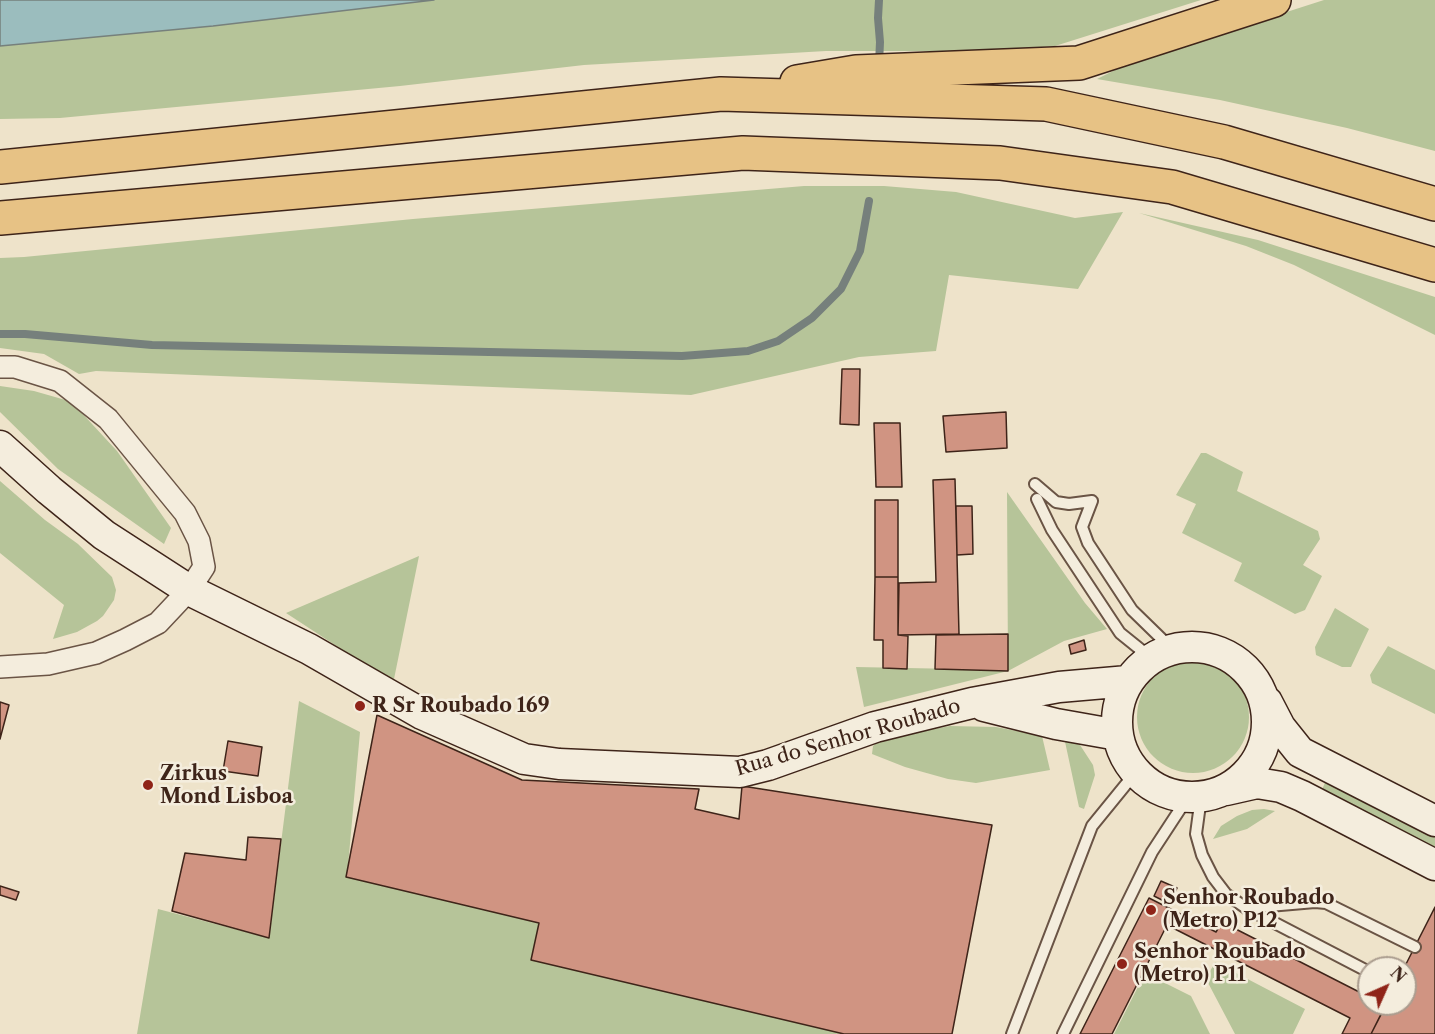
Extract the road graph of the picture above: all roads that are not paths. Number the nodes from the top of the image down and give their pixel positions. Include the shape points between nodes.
1 (1274, 0) edge
2 (721, 94) junction
3 (0, 167) edge
4 (1435, 204) edge
5 (0, 218) edge
6 (1435, 265) edge
7 (0, 367) edge
8 (0, 446) edge
9 (1035, 484) dead end
10 (1037, 499) dead end
11 (189, 591) junction
12 (1161, 653) junction
13 (0, 667) edge
14 (1128, 681) junction
15 (1259, 686) junction
16 (972, 703) junction
17 (1118, 735) junction
18 (1136, 772) junction
19 (1205, 795) junction
20 (1435, 821) edge
21 (1435, 865) edge
22 (1246, 908) junction
23 (1415, 947) dead end
24 (1357, 966) edge
25 (1012, 1034) edge
26 (1063, 1034) edge

1 - 2 highway via 1078,63 856,72
2 - 3 highway
2 - 4 highway via 1046,104 1224,142
5 - 6 highway via 743,153 1000,163 1172,187
7 - 11 street via 15,367 60,381 108,419 184,513 199,541 204,567
8 - 11 street, Rua do Senhor Roubado via 104,535
9 - 12 lane via 1056,502 1092,501 1082,527 1088,543
10 - 12 lane via 1052,530 1120,633
11 - 13 street via 158,623 96,654 48,664
11 - 16 street, Rua do Senhor Roubado via 300,645 443,723 524,759 740,772 875,727
12 - 14 street
12 - 15 street via 1197,646 1222,652 1244,666
14 - 16 street, Rua do Senhor Roubado via 1059,687
14 - 17 street via 1117,714
15 - 19 street via 1267,713 1260,757 1247,774
15 - 20 street via 1280,727 1300,752
16 - 17 street, Rua do Senhor Roubado
17 - 18 street
18 - 19 street via 1168,794
18 - 25 lane via 1092,826
19 - 21 street via 1257,783 1281,787
19 - 22 lane via 1196,834 1202,855 1227,894
19 - 26 lane via 1152,852
22 - 23 lane via 1326,903
22 - 24 lane

